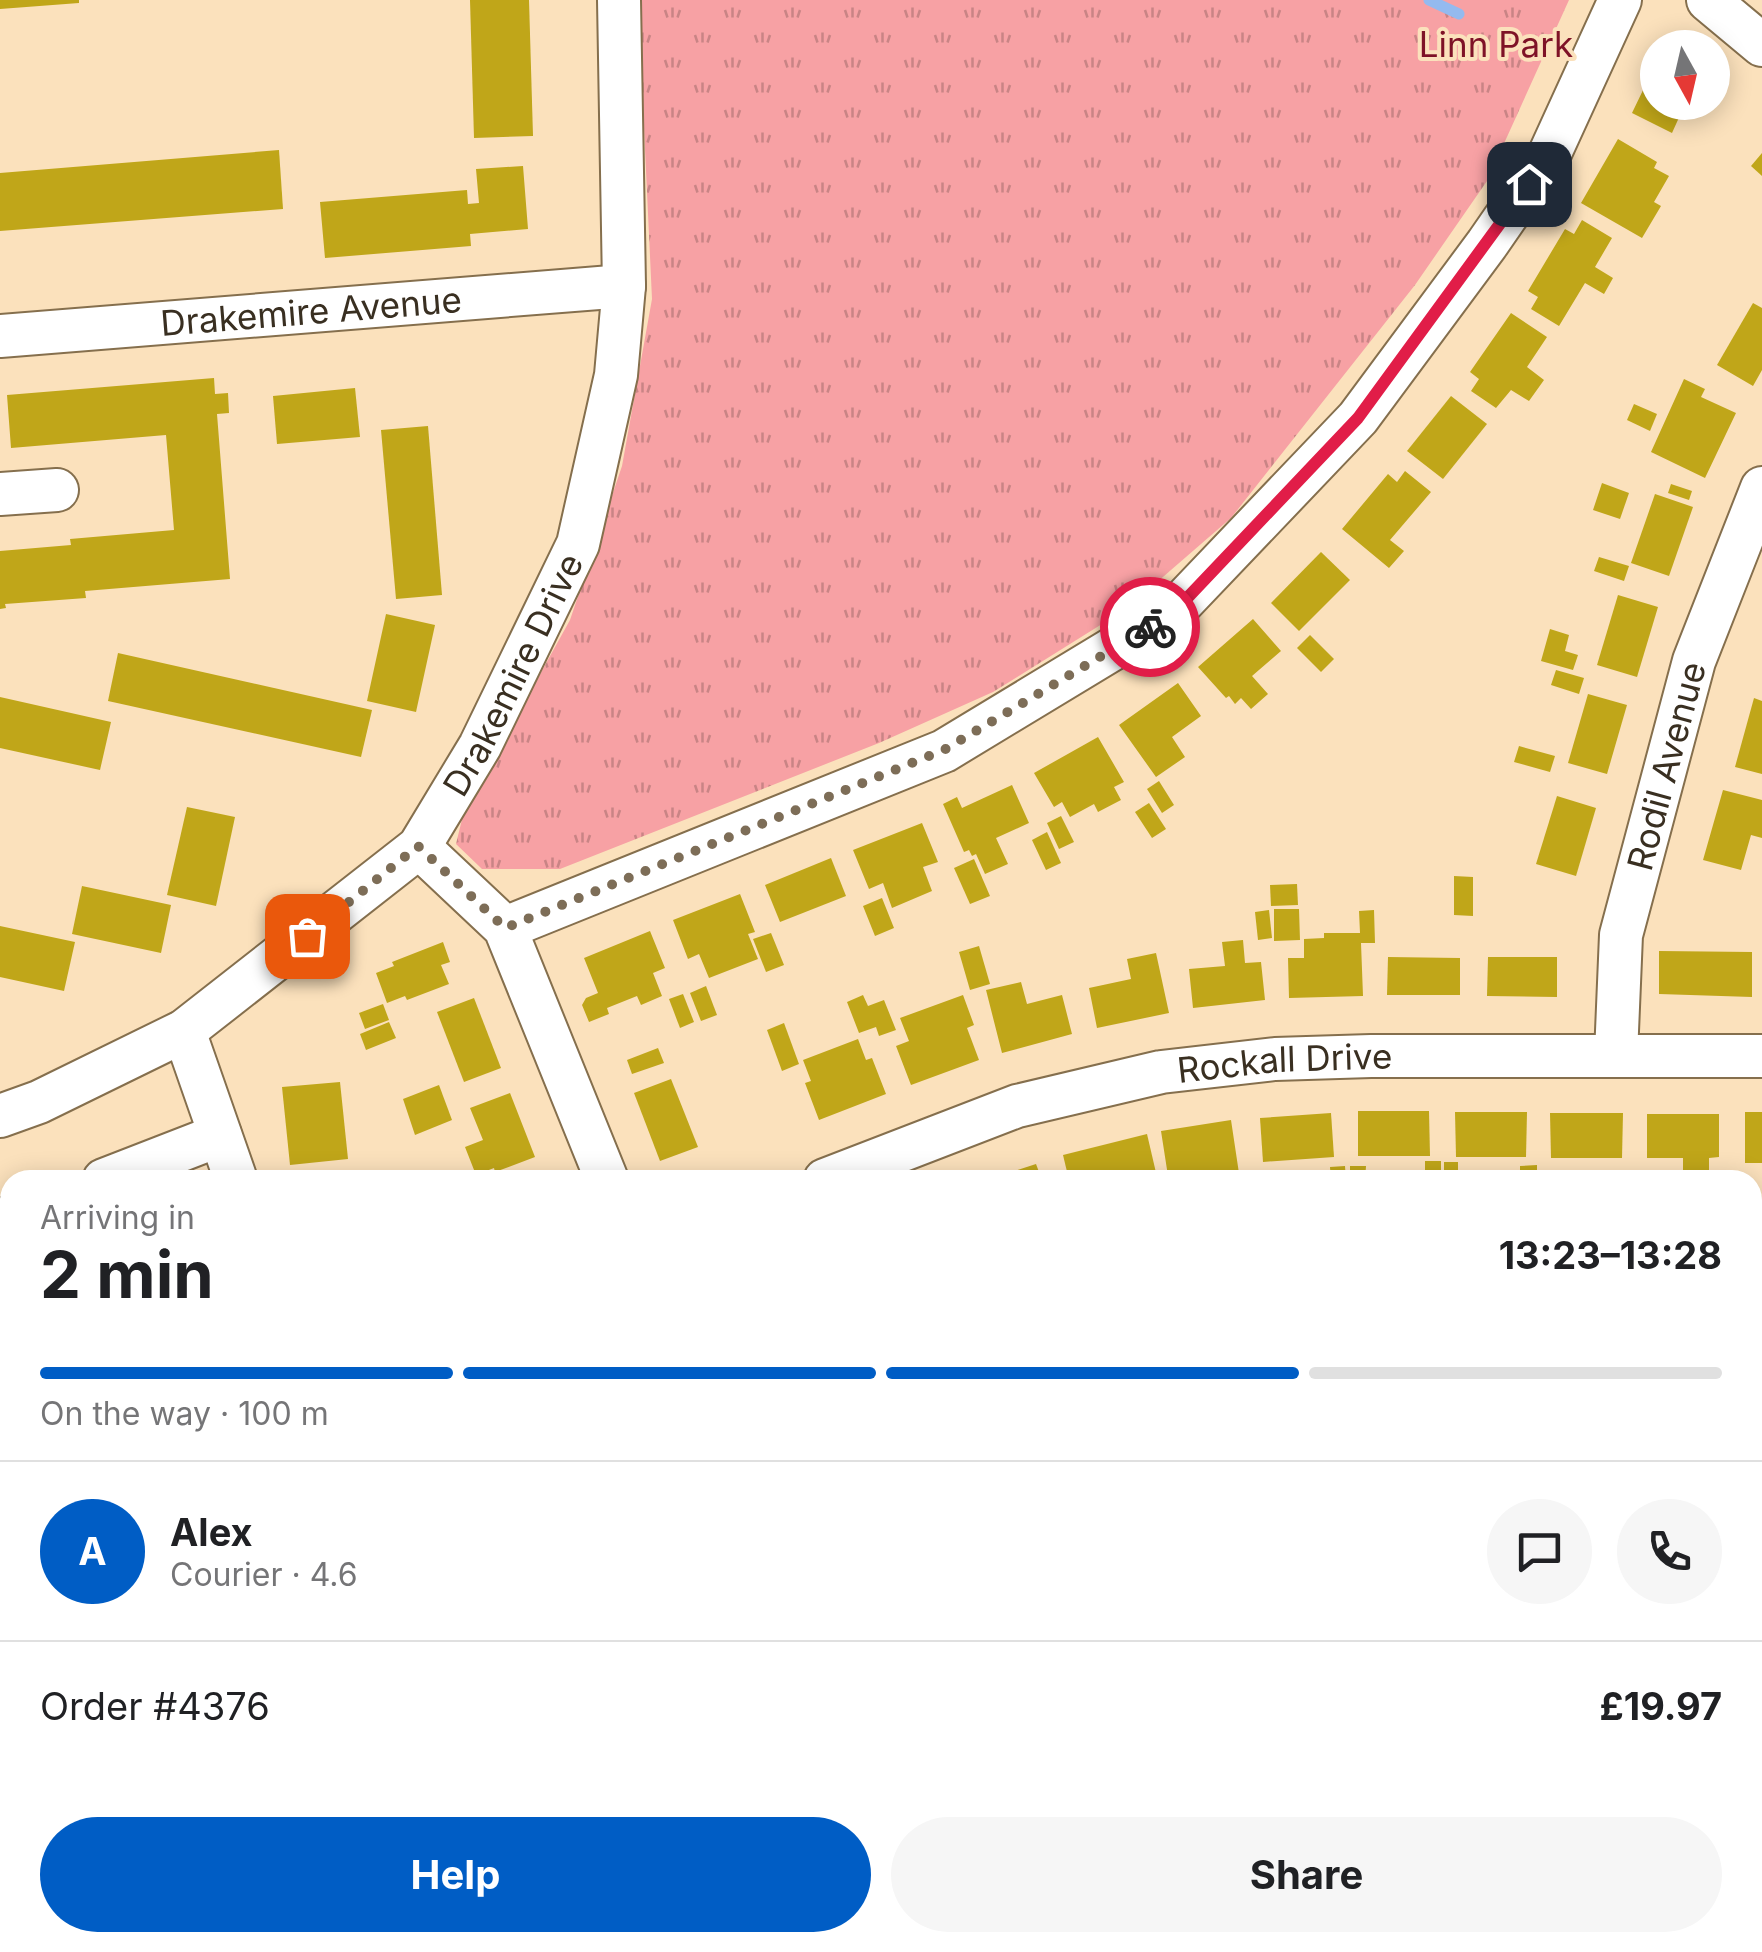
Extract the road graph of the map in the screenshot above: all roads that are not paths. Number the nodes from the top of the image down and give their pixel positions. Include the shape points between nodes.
1 (619, 0) edge
2 (1620, 0) edge
3 (1708, 0) edge
4 (1762, 44) edge
5 (624, 286) junction
6 (0, 336) edge
7 (1762, 488) edge
8 (57, 490) dead end
9 (0, 494) edge
10 (418, 846) junction
11 (505, 928) junction
12 (184, 1032) junction
13 (1616, 1055) junction
14 (1762, 1056) edge
15 (0, 1116) edge
16 (220, 1134) junction
17 (129, 1170) edge
18 (233, 1170) edge
19 (603, 1170) edge
20 (850, 1170) edge

1 - 5 street, Drakemire Drive
2 - 11 street via 1550,154 1475,260 1358,418 1172,614 944,750
3 - 4 street
5 - 6 street, Drakemire Avenue
5 - 10 street, Drakemire Drive via 616,375 578,544 480,746
7 - 13 street, Rodil Avenue via 1694,661 1621,935
8 - 9 street
10 - 11 street
10 - 12 street, Drakemire Drive
11 - 19 street
12 - 15 street, Drakemire Drive
12 - 16 street
13 - 14 street, Rockall Drive
13 - 20 street, Rockall Drive via 1313,1058 1161,1072 1017,1106
16 - 17 street
16 - 18 street

